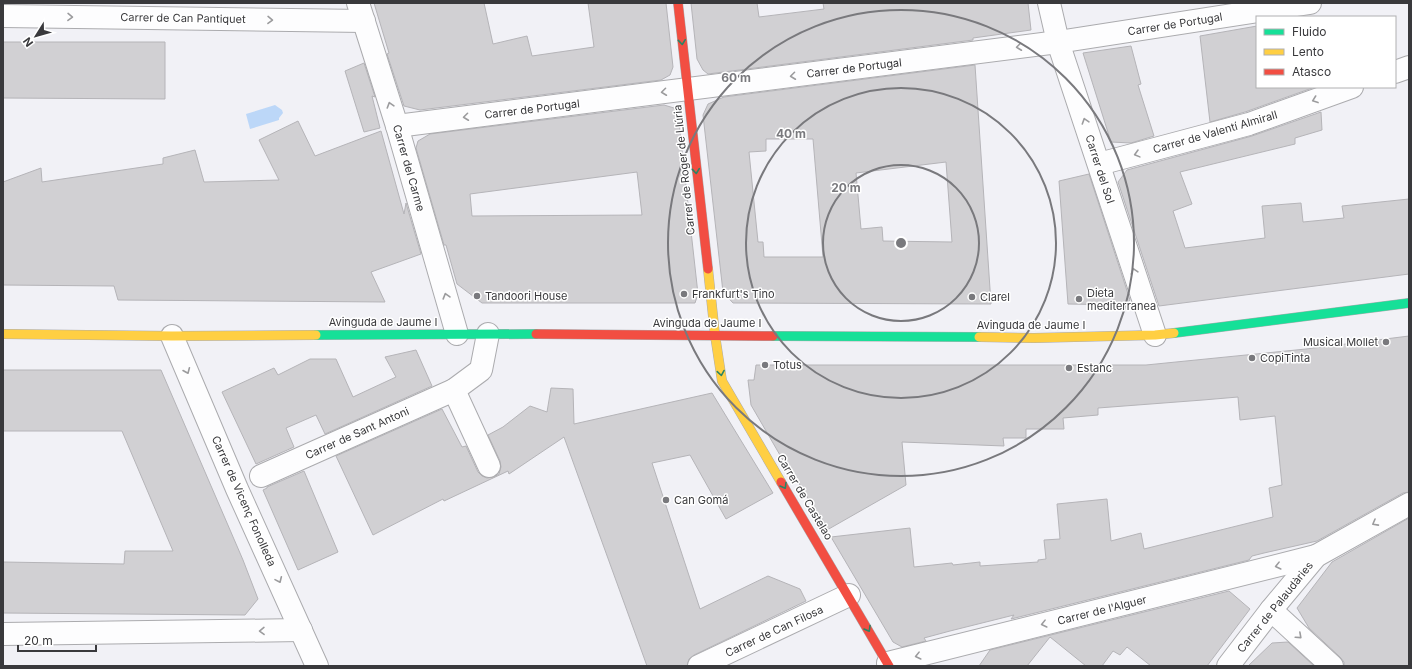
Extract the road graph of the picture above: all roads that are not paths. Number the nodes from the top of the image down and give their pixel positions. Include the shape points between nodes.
1 (678, 3) edge
2 (1049, 3) edge
3 (1310, 3) edge
4 (361, 12) edge
5 (3, 16) edge
6 (1058, 42) junction
7 (1409, 66) edge
8 (1396, 72) edge
9 (1349, 88) edge
10 (687, 90) junction
11 (396, 126) junction
12 (1099, 164) junction
13 (1409, 303) edge
14 (3, 334) edge
15 (458, 334) junction
16 (488, 334) junction
17 (715, 334) junction
18 (1155, 335) junction
19 (172, 336) junction
20 (454, 390) junction
21 (489, 466) dead end
22 (261, 476) dead end
23 (1409, 504) edge
24 (1316, 556) junction
25 (849, 595) junction
26 (1271, 610) junction
27 (301, 630) junction
28 (3, 634) edge
29 (889, 665) edge
30 (317, 666) edge
31 (699, 666) edge
32 (1228, 666) edge
33 (1332, 666) edge

1 -> 10 street, Carrer de Roger de Llúria
2 - 6 street, Carrer del Sol
3 - 6 street, Carrer de Portugal
5 -> 4 street, Carrer de Can Pantiquet
11 -> 4 street, Carrer del Carme
6 -> 10 street, Carrer de Portugal
12 -> 6 street, Carrer del Sol
7 - 8 street
9 -> 12 street, Carrer de Valentí Almirall via 1249,124
10 -> 11 street, Carrer de Portugal
10 -> 17 street, Carrer de Roger de Llúria
15 -> 11 street, Carrer del Carme
18 -> 12 street, Carrer del Sol
13 - 18 street, Avinguda de Jaume I
14 - 19 street, Avinguda de Jaume I
15 - 16 street, Avinguda de Jaume I
15 - 19 street, Avinguda de Jaume I
16 - 17 street, Avinguda de Jaume I
16 - 20 street, Carrer de Sant Antoni via 481,370
17 - 18 street, Avinguda de Jaume I via 1034,338
17 -> 25 street, Carrer de Castelao via 722,381
19 -> 27 street, Carrer de Vicenç Fonolleda
20 - 21 street
20 - 22 street, Carrer de Sant Antoni
23 -> 24 street, Carrer de Palaudàries
24 - 26 street, Carrer de Palaudàries
24 -> 29 street, Carrer de l'Alguer
25 -> 29 street, Carrer de Castelao
25 - 31 street, Carrer de Can Filosa
26 - 32 street, Carrer de Palaudàries
26 -> 33 street
27 -> 28 street
27 - 30 street, Carrer de Vicenç Fonolleda

